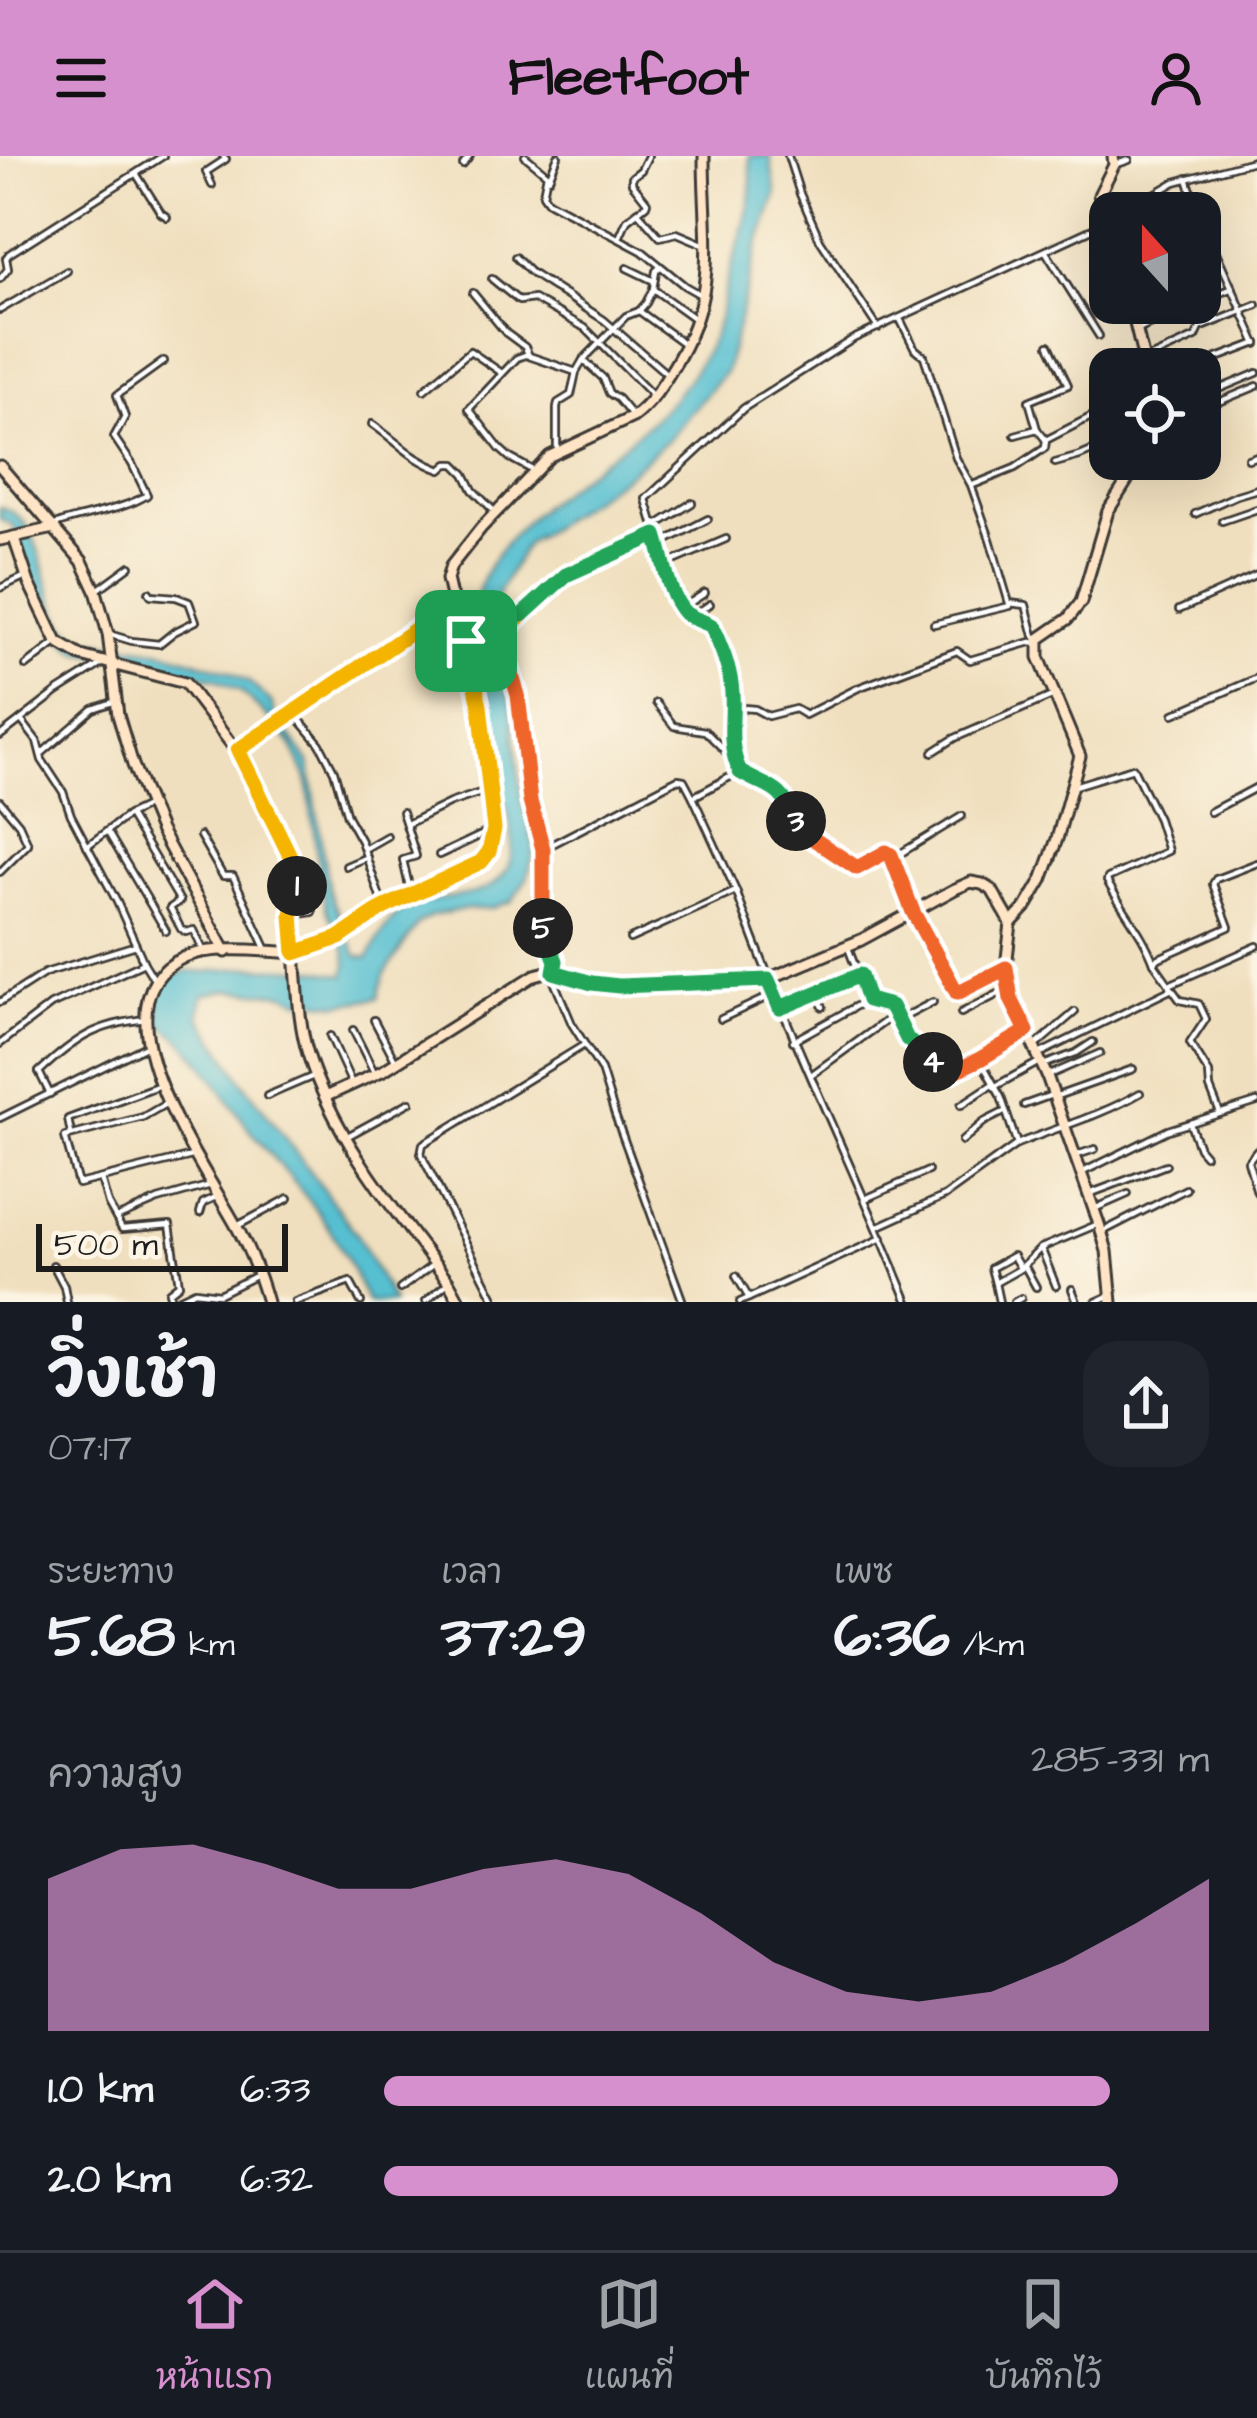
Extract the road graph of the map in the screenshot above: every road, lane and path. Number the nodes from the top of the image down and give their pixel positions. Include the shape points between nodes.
1 (163, 156) edge
2 (224, 156) edge
3 (470, 156) edge
4 (525, 156) edge
5 (558, 156) edge
6 (648, 156) edge
7 (704, 156) edge
8 (788, 156) edge
9 (1129, 160) dead end
10 (1257, 160) edge
11 (1113, 161) edge
12 (463, 165) dead end
13 (137, 175) junction
14 (549, 178) junction
15 (1187, 178) junction
16 (212, 184) dead end
17 (1101, 192) edge
18 (1157, 192) edge
19 (1192, 192) edge
20 (638, 212) junction
21 (167, 218) dead end
22 (1089, 234) edge
23 (619, 238) junction
24 (708, 246) junction
25 (1046, 252) junction
26 (514, 257) dead end
27 (1221, 262) edge
28 (660, 267) junction
29 (628, 268) dead end
30 (67, 271) dead end
31 (0, 279) edge
32 (492, 279) dead end
33 (654, 285) junction
34 (1233, 288) junction
35 (473, 293) dead end
36 (1221, 293) edge
37 (704, 297) junction
38 (1257, 305) edge
39 (0, 310) edge
40 (639, 310) junction
41 (1243, 310) junction
42 (900, 319) junction
43 (697, 321) junction
44 (1134, 324) edge
45 (1151, 324) edge
46 (613, 328) junction
47 (878, 328) junction
48 (1136, 331) junction
49 (1099, 336) dead end
50 (1257, 343) edge
51 (599, 344) junction
52 (686, 345) junction
53 (1049, 345) dead end
54 (1141, 348) edge
55 (1175, 348) edge
56 (528, 354) junction
57 (1221, 357) edge
58 (583, 360) junction
59 (164, 361) dead end
60 (576, 372) junction
61 (502, 373) junction
62 (1257, 374) edge
63 (668, 375) junction
64 (1257, 386) edge
65 (1221, 389) edge
66 (424, 390) dead end
67 (654, 397) junction
68 (1221, 401) dead end
69 (633, 417) junction
70 (1089, 418) edge
71 (372, 424) dead end
72 (1037, 429) junction
73 (1015, 435) dead end
74 (1046, 440) junction
75 (557, 452) junction
76 (1089, 452) edge
77 (1257, 456) edge
78 (1247, 459) dead end
79 (1055, 463) dead end
80 (0, 466) edge
81 (534, 471) junction
82 (1127, 480) edge
83 (971, 485) junction
84 (1257, 489) edge
85 (692, 503) dead end
86 (1257, 509) edge
87 (496, 513) junction
88 (1195, 514) dead end
89 (708, 519) dead end
90 (1222, 521) dead end
91 (653, 524) junction
92 (53, 527) junction
93 (656, 535) junction
94 (14, 538) junction
95 (727, 539) dead end
96 (0, 540) edge
97 (659, 544) junction
98 (665, 565) junction
99 (130, 566) dead end
100 (1257, 575) edge
101 (26, 576) junction
102 (0, 588) edge
103 (96, 591) junction
104 (148, 592) dead end
105 (705, 593) dead end
106 (710, 604) dead end
107 (1012, 605) junction
108 (682, 608) junction
109 (1179, 610) dead end
110 (457, 613) junction
111 (691, 617) junction
112 (934, 624) dead end
113 (502, 630) junction
114 (108, 634) junction
115 (469, 640) junction
116 (1039, 641) junction
117 (58, 642) junction
118 (109, 662) junction
119 (26, 666) dead end
120 (1257, 678) edge
121 (1056, 694) junction
122 (116, 700) junction
123 (656, 703) dead end
124 (732, 707) junction
125 (293, 712) junction
126 (1174, 714) dead end
127 (21, 720) junction
128 (0, 736) edge
129 (238, 750) junction
130 (731, 752) junction
131 (932, 752) dead end
132 (40, 754) junction
133 (740, 772) junction
134 (1072, 787) junction
135 (1257, 787) edge
136 (489, 790) junction
137 (693, 797) junction
138 (0, 801) edge
139 (149, 805) junction
140 (402, 812) dead end
141 (1210, 812) dead end
142 (129, 814) junction
143 (962, 816) dead end
144 (407, 824) junction
145 (494, 829) junction
146 (107, 831) junction
147 (200, 836) dead end
148 (387, 836) dead end
149 (87, 846) junction
150 (543, 849) junction
151 (366, 853) junction
152 (439, 854) dead end
153 (893, 858) junction
154 (1257, 863) edge
155 (346, 866) dead end
156 (0, 872) edge
157 (736, 891) junction
158 (411, 895) junction
159 (383, 908) junction
160 (313, 912) dead end
161 (913, 912) junction
162 (292, 915) junction
163 (1011, 923) junction
164 (166, 931) dead end
165 (630, 939) dead end
166 (136, 945) junction
167 (847, 945) junction
168 (1257, 946) edge
169 (267, 951) junction
170 (204, 952) junction
171 (226, 952) junction
172 (295, 953) junction
173 (144, 963) junction
174 (1154, 963) junction
175 (1006, 968) junction
176 (554, 972) junction
177 (860, 975) junction
178 (155, 980) junction
179 (768, 980) junction
180 (1170, 987) junction
181 (1008, 988) junction
182 (817, 993) junction
183 (774, 994) junction
184 (868, 1000) junction
185 (0, 1002) edge
186 (933, 1002) dead end
187 (823, 1007) dead end
188 (780, 1008) junction
189 (1075, 1012) dead end
190 (961, 1013) dead end
191 (721, 1018) dead end
192 (896, 1018) junction
193 (147, 1019) junction
194 (374, 1020) dead end
195 (353, 1030) dead end
196 (1027, 1031) junction
197 (330, 1036) dead end
198 (793, 1041) junction
199 (1093, 1042) dead end
200 (0, 1044) edge
201 (150, 1045) junction
202 (584, 1045) junction
203 (1100, 1053) dead end
204 (980, 1059) junction
205 (1041, 1060) junction
206 (396, 1062) junction
207 (1133, 1069) dead end
208 (375, 1074) junction
209 (316, 1075) junction
210 (811, 1075) junction
211 (352, 1084) junction
212 (160, 1085) junction
213 (993, 1086) junction
214 (1140, 1093) dead end
215 (50, 1094) junction
216 (267, 1096) dead end
217 (327, 1096) junction
218 (1053, 1096) junction
219 (410, 1102) dead end
220 (1257, 1102) edge
221 (167, 1103) junction
222 (961, 1105) dead end
223 (1024, 1105) dead end
224 (1006, 1111) junction
225 (1220, 1113) junction
226 (0, 1118) edge
227 (1190, 1124) junction
228 (1063, 1126) junction
229 (71, 1134) junction
230 (346, 1137) junction
231 (962, 1141) dead end
232 (1017, 1144) junction
233 (1095, 1149) dead end
234 (1257, 1150) edge
235 (1205, 1155) dead end
236 (193, 1156) junction
237 (1074, 1156) junction
238 (1166, 1166) dead end
239 (928, 1171) dead end
240 (1081, 1174) junction
241 (100, 1178) junction
242 (211, 1185) junction
243 (1186, 1189) dead end
244 (1257, 1192) edge
245 (1089, 1194) junction
246 (1128, 1194) dead end
247 (218, 1196) junction
248 (289, 1198) dead end
249 (865, 1198) junction
250 (1094, 1208) junction
251 (200, 1213) dead end
252 (116, 1218) junction
253 (236, 1226) junction
254 (878, 1227) junction
255 (1100, 1228) junction
256 (882, 1238) junction
257 (1041, 1248) junction
258 (435, 1263) junction
259 (53, 1265) dead end
260 (1022, 1267) junction
261 (259, 1274) junction
262 (736, 1276) dead end
263 (449, 1282) junction
264 (995, 1283) junction
265 (1056, 1286) dead end
266 (1036, 1287) dead end
267 (400, 1289) dead end
268 (1072, 1289) dead end
269 (211, 1293) junction
270 (749, 1298) junction
271 (1112, 1298) edge
272 (426, 1301) edge
273 (68, 1302) edge
274 (172, 1302) edge
275 (209, 1302) edge
276 (267, 1302) edge
277 (295, 1302) edge
278 (361, 1302) edge
279 (460, 1302) edge
280 (496, 1302) edge
281 (683, 1302) edge
282 (740, 1302) edge
283 (908, 1302) edge
284 (999, 1302) edge
285 (1077, 1302) edge
286 (1096, 1302) edge

1 - 13 street
2 - 16 street via 206,172
3 - 12 street
4 - 14 street
5 - 14 street
6 - 20 street via 632,177 647,202
7 - 24 street
8 - 47 street via 820,239
9 - 11 street
10 - 15 street
11 - 17 street
13 - 21 street
13 - 31 street via 9,254
14 - 23 street via 548,201
15 - 18 street
15 - 19 street
20 - 23 street
20 - 24 street via 660,237 677,233
22 - 25 street
23 - 28 street
24 - 37 street
25 - 42 street
25 - 49 street
26 - 46 street
27 - 34 street
28 - 33 street
28 - 37 street
29 - 33 street
30 - 39 street
32 - 51 street via 519,301 534,299 574,321
33 - 40 street
33 - 43 street
34 - 36 street
34 - 41 street
35 - 56 street
37 - 43 street
38 - 41 street
40 - 46 street
40 - 52 street
41 - 50 street
41 - 55 street
42 - 47 street
42 - 83 street via 924,356
43 - 52 street
44 - 48 street
45 - 48 street
46 - 51 street
46 - 63 street
47 - 91 street via 744,408 652,491 646,499
48 - 54 street
50 - 57 street
51 - 58 street
51 - 67 street
52 - 63 street
53 - 72 street via 1069,382 1029,400
56 - 60 street
56 - 61 street
58 - 60 street
58 - 69 street
59 - 92 street via 116,395 124,418 114,437 147,495
60 - 75 street via 571,395 557,408
61 - 66 street via 470,351
61 - 81 street via 470,409 500,449
62 - 65 street
63 - 67 street
64 - 68 street
67 - 69 street
69 - 75 street
70 - 74 street
71 - 87 street via 421,462 442,470 455,464
72 - 73 street
72 - 74 street
74 - 83 street via 1015,467
75 - 81 street
76 - 79 street
77 - 78 street
80 - 92 street
81 - 87 street
82 - 116 street via 1108,511 1075,613
83 - 107 street
84 - 88 street
85 - 91 street
86 - 90 street
87 - 110 street via 451,566
89 - 97 street
91 - 93 street
92 - 94 street
92 - 103 street
93 - 97 street
93 - 113 street via 566,575
94 - 96 street
94 - 101 street
95 - 98 street
97 - 98 street
98 - 108 street
99 - 103 street
100 - 109 street
101 - 102 street
101 - 117 street
103 - 114 street
104 - 114 street via 189,602 196,621 159,644
105 - 108 street
106 - 111 street
107 - 112 street
107 - 116 street via 1026,605
108 - 111 street
110 - 115 street
110 - 125 street via 416,629
111 - 124 street via 712,626
113 - 115 street
113 - 150 street
114 - 118 street
115 - 136 street
116 - 121 street
116 - 124 street via 970,660 957,652 805,715
117 - 118 street
117 - 119 street
118 - 122 street
118 - 127 street
118 - 129 street via 185,683
120 - 126 street
121 - 131 street
121 - 134 street via 1080,756
122 - 132 street
122 - 139 street
123 - 130 street via 674,726 705,731
124 - 130 street
125 - 129 street
125 - 151 street via 334,771
127 - 128 street
127 - 132 street
129 - 162 street via 296,868
130 - 133 street
132 - 149 street
133 - 137 street
133 - 153 street via 780,792 803,832 850,865 886,852
134 - 163 street via 1042,880
134 - 174 street via 1135,770 1168,850 1106,881
135 - 141 street
136 - 144 street
136 - 145 street
137 - 150 street via 681,778
137 - 157 street
138 - 156 street via 28,844
139 - 142 street
139 - 171 street
140 - 144 street
142 - 146 street
142 - 170 street via 180,901 170,908 181,929 194,930
143 - 153 street
144 - 158 street via 416,856 403,860
145 - 152 street
145 - 158 street via 481,862
146 - 149 street
146 - 164 street
147 - 169 street via 223,876 233,876
148 - 151 street
149 - 166 street
150 - 176 street via 542,926
151 - 155 street
151 - 159 street
153 - 161 street
154 - 174 street via 1216,879 1229,927
157 - 165 street
157 - 179 street
158 - 159 street
159 - 172 street via 343,936
160 - 162 street
161 - 163 street via 970,882 992,890
161 - 167 street
161 - 175 street via 957,993
162 - 172 street
163 - 175 street
166 - 173 street
166 - 185 street via 45,973
167 - 177 street
167 - 179 street
168 - 180 street
169 - 171 street
169 - 172 street
170 - 171 street
170 - 178 street
172 - 209 street
173 - 178 street
173 - 200 street via 51,1005
174 - 180 street
175 - 181 street
176 - 179 street via 619,986
176 - 202 street
176 - 206 street via 535,975
177 - 182 street
177 - 184 street
178 - 193 street
179 - 183 street
180 - 205 street
180 - 225 street via 1180,1000 1199,1004 1206,1018 1190,1043
181 - 190 street
181 - 196 street
182 - 187 street
182 - 188 street
183 - 188 street
183 - 191 street
184 - 192 street via 891,1006
184 - 198 street
186 - 192 street
188 - 198 street
189 - 205 street
192 - 204 street via 907,1039 951,1073
192 - 210 street
193 - 201 street
193 - 215 street via 113,1022 77,1039 39,1072
194 - 206 street
195 - 208 street
196 - 204 street
196 - 205 street
197 - 211 street
198 - 210 street
199 - 205 street
201 - 212 street
201 - 215 street
202 - 280 street via 423,1144 421,1154
202 - 281 street via 601,1070
203 - 205 street
204 - 213 street
205 - 213 street
205 - 218 street
206 - 208 street
207 - 218 street
208 - 211 street
209 - 216 street
209 - 217 street
210 - 249 street
211 - 217 street
212 - 221 street
212 - 229 street via 68,1119
213 - 222 street
213 - 224 street
214 - 228 street
215 - 226 street
217 - 230 street
218 - 223 street
218 - 228 street
219 - 230 street
220 - 225 street
221 - 229 street
221 - 236 street
224 - 231 street
224 - 232 street
225 - 227 street
227 - 235 street
227 - 240 street
228 - 232 street
228 - 237 street
229 - 241 street via 64,1139 78,1184
230 - 258 street
232 - 254 street via 945,1196
233 - 237 street
234 - 244 street via 1249,1161
236 - 241 street
236 - 242 street
237 - 240 street
238 - 245 street
239 - 249 street
240 - 245 street
241 - 252 street
242 - 247 street
242 - 252 street
243 - 255 street
245 - 250 street
246 - 250 street
247 - 251 street
247 - 253 street
248 - 253 street
249 - 254 street
250 - 255 street
252 - 274 street via 126,1230 170,1225 178,1284 169,1292
253 - 261 street
254 - 256 street
255 - 257 street
255 - 271 street
256 - 270 street
256 - 283 street
257 - 260 street
257 - 265 street
258 - 263 street
258 - 267 street
259 - 273 street
260 - 264 street
260 - 264 street via 1013,1256 991,1268
260 - 266 street
261 - 269 street
261 - 276 street
262 - 270 street
263 - 272 street
263 - 279 street
264 - 284 street
268 - 285 street
269 - 274 street
269 - 275 street
270 - 282 street
271 - 286 street
277 - 278 street via 350,1282

